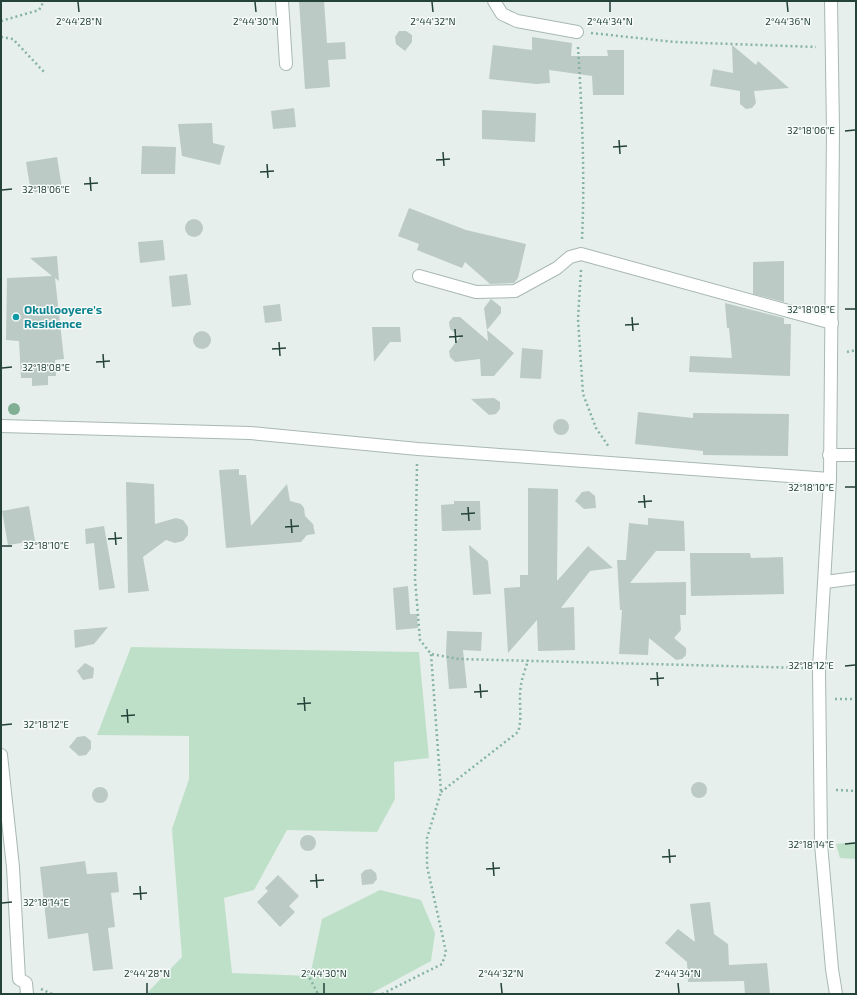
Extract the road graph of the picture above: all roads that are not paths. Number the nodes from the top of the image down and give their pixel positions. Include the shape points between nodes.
1 (282, 1) edge
2 (494, 1) edge
3 (832, 1) edge
4 (577, 32) road end
5 (286, 64) dead end
6 (419, 276) dead end
7 (832, 323) junction
8 (1, 426) edge
9 (829, 455) junction
10 (856, 455) edge
11 (830, 479) junction
12 (856, 578) edge
13 (825, 582) junction
14 (1, 755) edge
15 (27, 994) edge
16 (836, 994) edge

1 - 5 street
2 - 4 street via 502,14 517,21
3 - 7 street
6 - 7 street via 476,292 515,291 581,254
7 - 9 street
8 - 11 street via 210,431
9 - 10 street
9 - 11 street
11 - 13 street
12 - 13 street
13 - 16 street via 818,669 820,844
14 - 15 street via 13,867 19,980 26,983

